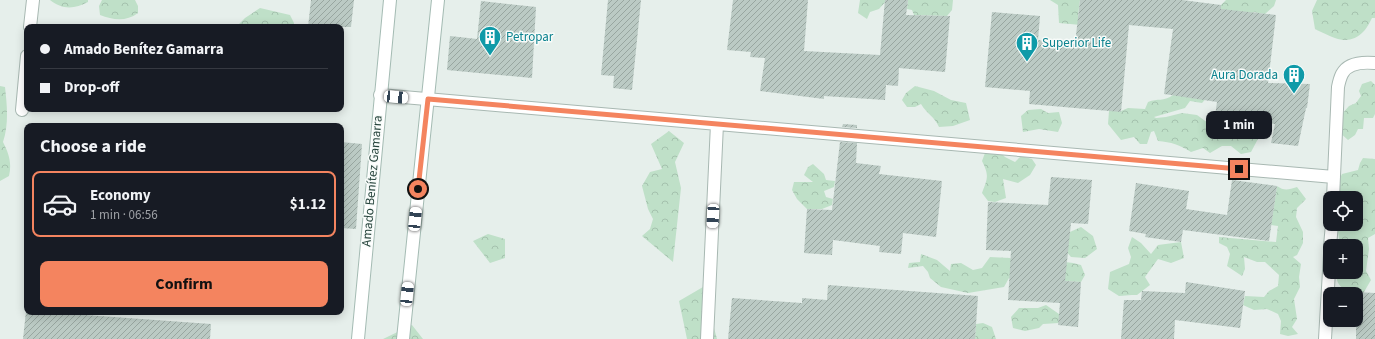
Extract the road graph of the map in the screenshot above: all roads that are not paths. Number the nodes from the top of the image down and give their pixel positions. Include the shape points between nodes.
1 (33, 0) edge
2 (390, 0) edge
3 (438, 0) edge
4 (30, 24) edge
5 (1375, 63) edge
6 (24, 88) edge
7 (380, 95) junction
8 (428, 99) junction
9 (22, 110) dead end
10 (717, 124) junction
11 (1334, 177) junction
12 (1333, 191) edge
13 (1329, 279) edge
14 (358, 339) edge
15 (403, 339) edge
16 (707, 339) edge
17 (1325, 339) edge

1 - 4 street
2 - 7 street, Amado Benítez Gamarra
3 - 8 street
5 - 11 street via 1356,64 1347,67 1342,73 1338,86
6 - 9 street
7 - 8 street
7 - 14 street, Amado Benítez Gamarra
8 - 10 street
8 - 15 street
10 - 11 street
10 - 16 street
11 - 12 street
13 - 17 street

